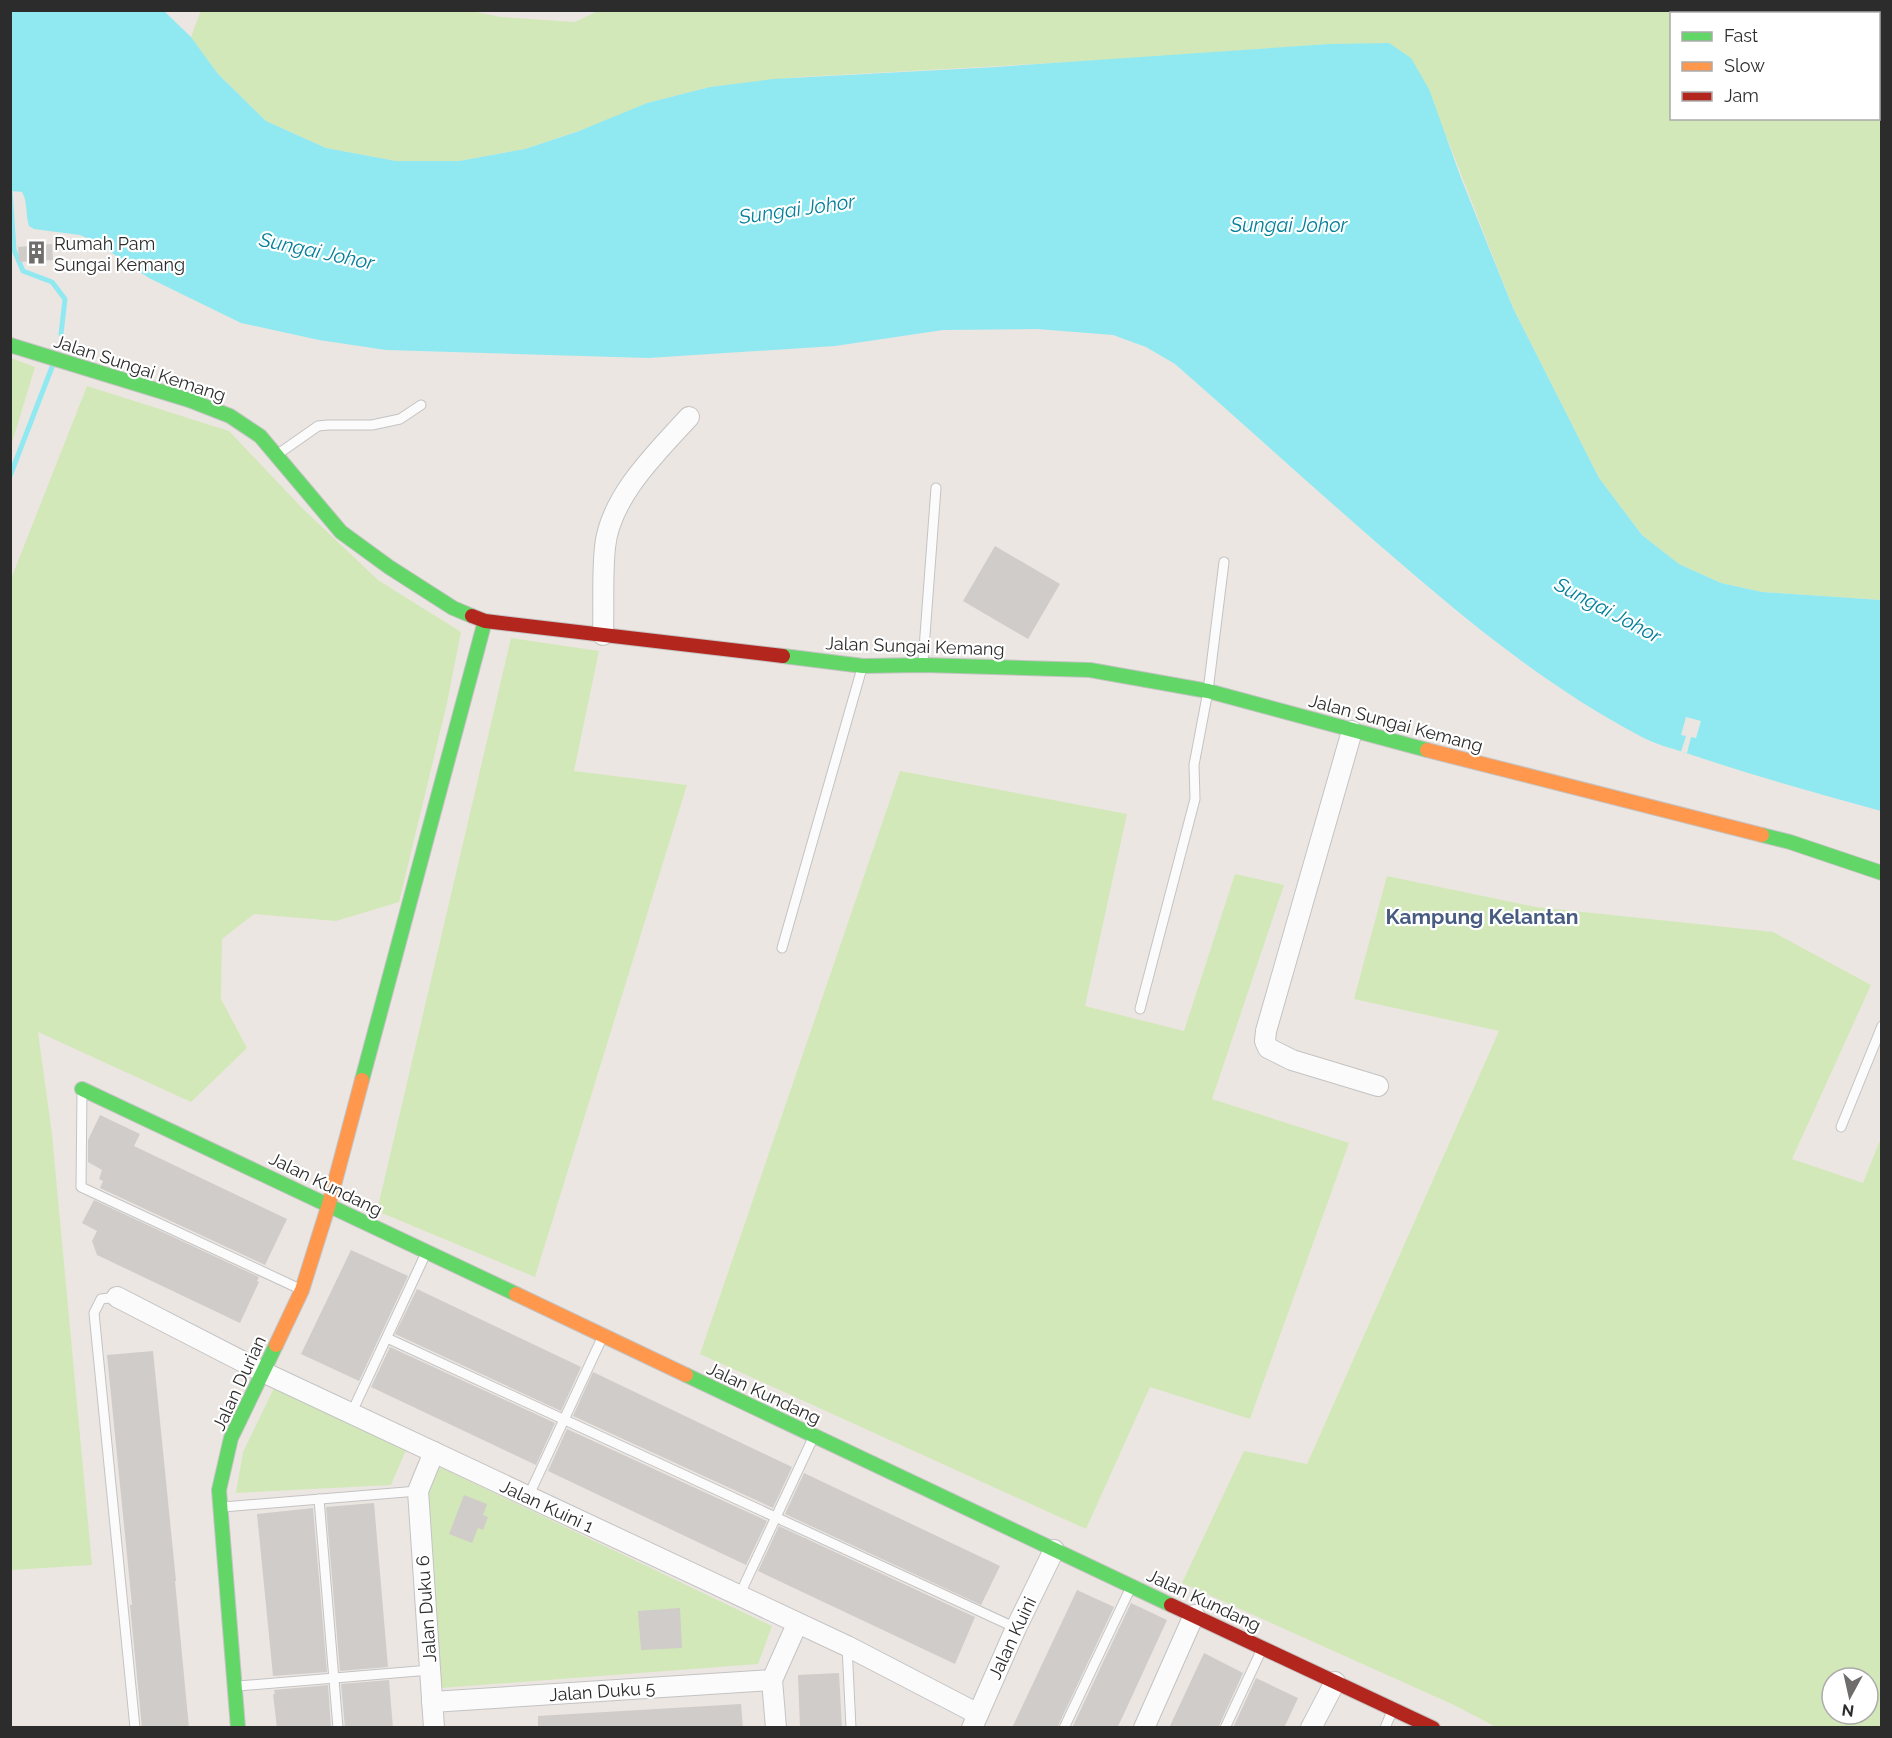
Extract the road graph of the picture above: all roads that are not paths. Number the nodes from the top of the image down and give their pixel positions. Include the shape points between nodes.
1 (10, 345) edge
2 (421, 405) dead end
3 (689, 417) dead end
4 (276, 456) junction
5 (936, 488) dead end
6 (1224, 562) dead end
7 (485, 621) junction
8 (603, 635) junction
9 (923, 665) junction
10 (863, 666) junction
11 (1208, 691) junction
12 (1353, 731) junction
13 (1881, 873) edge
14 (782, 948) dead end
15 (1140, 1009) dead end
16 (1881, 1026) edge
17 (1378, 1086) dead end
18 (82, 1089) joint
19 (1841, 1127) dead end
20 (329, 1204) junction
21 (426, 1252) junction
22 (302, 1290) junction
23 (117, 1297) joint
24 (603, 1336) junction
25 (387, 1338) junction
26 (263, 1372) junction
27 (351, 1414) junction
28 (564, 1420) junction
29 (813, 1436) junction
30 (434, 1452) junction
31 (418, 1491) junction
32 (528, 1497) junction
33 (319, 1499) junction
34 (219, 1507) junction
35 (776, 1517) junction
36 (1054, 1550) junction
37 (1132, 1586) junction
38 (739, 1596) junction
39 (1194, 1615) junction
40 (797, 1624) junction
41 (1016, 1628) junction
42 (847, 1646) junction
43 (1262, 1647) junction
44 (430, 1670) junction
45 (334, 1678) junction
46 (772, 1680) junction
47 (1335, 1682) junction
48 (235, 1686) junction
49 (432, 1702) junction
50 (1393, 1709) junction
51 (975, 1721) edge
52 (135, 1728) edge
53 (238, 1728) edge
54 (338, 1728) edge
55 (434, 1728) edge
56 (776, 1728) edge
57 (851, 1728) edge
58 (1064, 1728) edge
59 (1144, 1728) edge
60 (1225, 1728) edge
61 (1311, 1728) edge
62 (1385, 1728) edge
63 (1433, 1728) edge

1 - 4 street, Jalan Sungai Kemang via 230,416 260,436
2 - 4 lane via 400,419 372,425 318,426
3 - 8 street via 639,472 613,517 605,545
4 - 7 street, Jalan Sungai Kemang via 341,532 453,608
5 - 9 lane
6 - 11 lane
7 - 8 street, Jalan Sungai Kemang
7 - 20 street, Jalan Durian
8 - 10 street, Jalan Sungai Kemang
9 - 10 street, Jalan Sungai Kemang
9 - 11 street, Jalan Sungai Kemang via 1090,670
10 - 14 lane
11 - 12 street, Jalan Sungai Kemang
11 - 15 lane via 1194,765 1195,799
12 - 13 street, Jalan Sungai Kemang via 1790,842
12 - 17 street via 1265,1041 1268,1048 1292,1059
16 - 19 lane
18 - 20 street, Jalan Kundang
18 - 22 lane via 81,1187
20 - 21 street, Jalan Kundang
20 - 22 street, Jalan Durian
21 - 24 street, Jalan Kundang
21 - 25 lane
22 - 26 street, Jalan Durian
23 - 26 street, Jalan Kuini 1
23 - 52 lane via 101,1299 94,1313
24 - 28 lane
24 - 29 street, Jalan Kundang
25 - 27 lane
25 - 28 lane
26 - 27 street, Jalan Kuini 1
26 - 34 street, Jalan Durian via 231,1438
27 - 30 street, Jalan Kuini 1
28 - 32 lane
28 - 35 lane
29 - 35 lane
29 - 36 street, Jalan Kundang
30 - 31 street
30 - 32 street, Jalan Kuini 1
31 - 33 lane
31 - 44 street, Jalan Duku 6
32 - 38 street, Jalan Kuini 1
33 - 34 lane
33 - 45 lane
34 - 48 street, Jalan Durian
35 - 38 lane
35 - 41 lane
36 - 37 street, Jalan Kundang
36 - 41 street, Jalan Kuini
37 - 39 street, Jalan Kundang
37 - 58 lane
38 - 40 street, Jalan Kuini 1
39 - 43 street, Jalan Kundang
39 - 59 street
40 - 42 street, Jalan Kuini 1
40 - 46 street
41 - 51 street, Jalan Kuini
42 - 51 street, Jalan Kuini 1
42 - 57 lane
43 - 47 street, Jalan Kundang
43 - 60 lane
44 - 45 lane
44 - 49 street, Jalan Duku 6
45 - 48 lane
45 - 54 lane
46 - 49 street, Jalan Duku 5
46 - 56 street
47 - 50 street, Jalan Kundang
47 - 61 street
48 - 53 street, Jalan Durian
49 - 55 street, Jalan Duku 6
50 - 62 lane
50 - 63 street, Jalan Kundang

